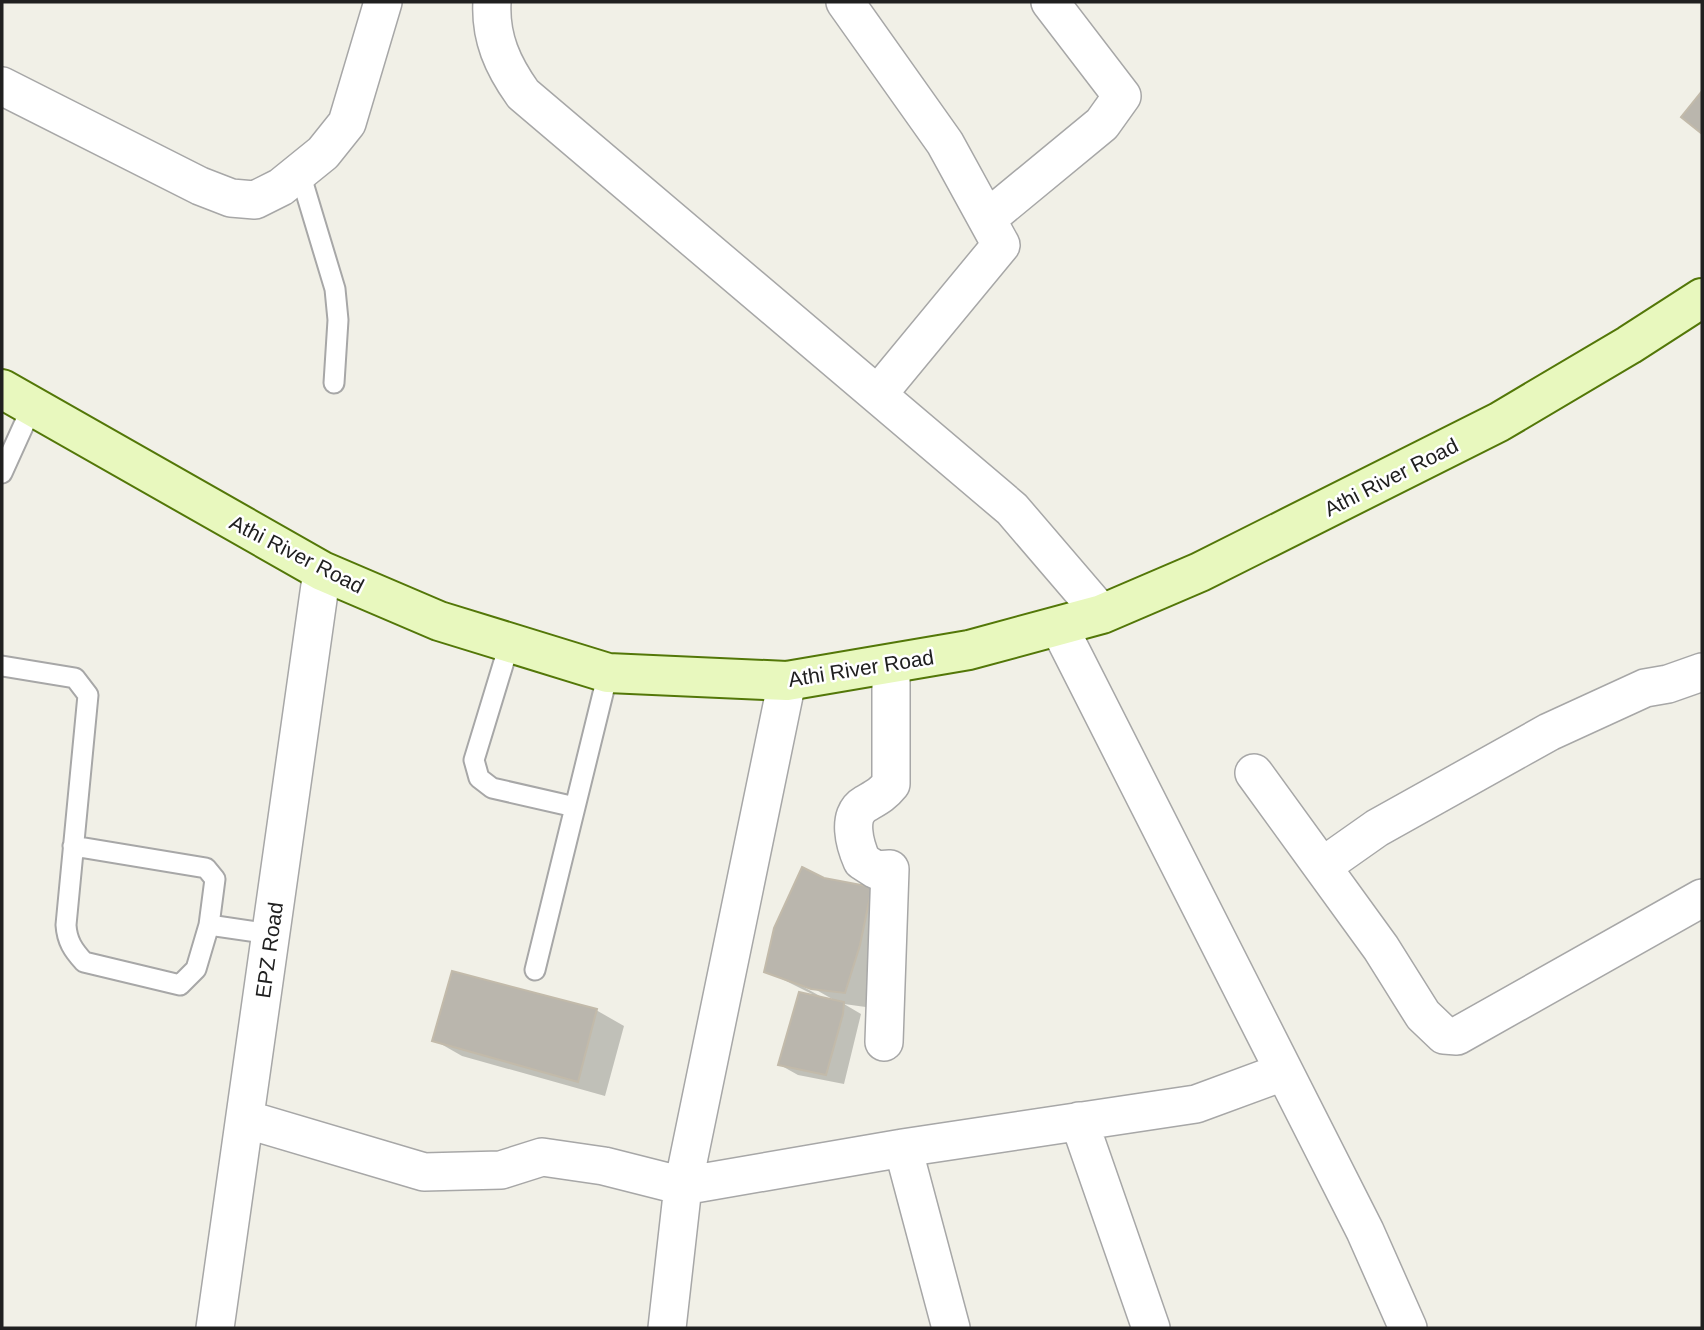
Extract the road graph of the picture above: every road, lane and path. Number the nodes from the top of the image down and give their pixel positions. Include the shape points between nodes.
1 (383, 2) edge
2 (492, 2) edge
3 (845, 2) edge
4 (1050, 2) edge
5 (2, 86) edge
6 (300, 173) junction
7 (988, 218) junction
8 (1702, 298) edge
9 (334, 383) dead end
10 (878, 394) junction
11 (17, 399) edge
12 (2, 473) edge
13 (322, 571) junction
14 (1102, 614) junction
15 (1059, 627) junction
16 (509, 645) junction
17 (2, 666) edge
18 (891, 666) junction
19 (1702, 671) edge
20 (608, 673) junction
21 (787, 681) junction
22 (1254, 773) dead end
23 (575, 807) junction
24 (74, 846) junction
25 (1323, 866) junction
26 (1702, 898) edge
27 (209, 925) junction
28 (271, 934) junction
29 (535, 970) dead end
30 (884, 1042) dead end
31 (1283, 1072) junction
32 (245, 1119) junction
33 (1079, 1121) junction
34 (903, 1148) junction
35 (683, 1186) junction
36 (215, 1328) edge
37 (667, 1328) edge
38 (951, 1328) edge
39 (1152, 1328) edge
40 (1408, 1328) edge

1 - 6 street via 347,123
2 - 10 street via 503,66 523,94
3 - 7 street via 945,143
4 - 7 street via 1122,96 1102,124
5 - 6 street via 165,170 231,198 256,200
6 - 9 lane via 335,289
7 - 10 street via 1001,246 996,255
8 - 14 main road, Athi River Road via 1499,422 1200,572
10 - 14 street via 1012,509
11 - 12 lane
11 - 13 main road, Athi River Road
13 - 16 main road, Athi River Road
13 - 28 street, EPZ Road
14 - 15 main road, Athi River Road
15 - 18 main road, Athi River Road
15 - 31 street
16 - 20 main road, Athi River Road
16 - 23 lane via 474,760 479,778 492,788
17 - 24 lane via 75,678 88,695
18 - 21 main road, Athi River Road
18 - 30 street via 891,784 879,799 856,812 853,828 862,861 876,870 890,869
19 - 25 street via 1645,688 1549,732 1377,828
20 - 21 main road, Athi River Road
20 - 23 lane
21 - 35 street
22 - 25 street
23 - 29 lane
24 - 27 lane via 206,868 215,879
24 - 27 lane via 67,939 85,962 180,985 196,970
25 - 26 street via 1423,1015 1444,1035 1457,1035
27 - 28 lane
28 - 32 street, EPZ Road
31 - 33 street via 1196,1104
31 - 40 street via 1365,1231
32 - 35 street via 424,1172 501,1170 542,1157 604,1166
32 - 36 street, EPZ Road
33 - 34 street
33 - 39 street
34 - 35 street
34 - 38 street
35 - 37 street

